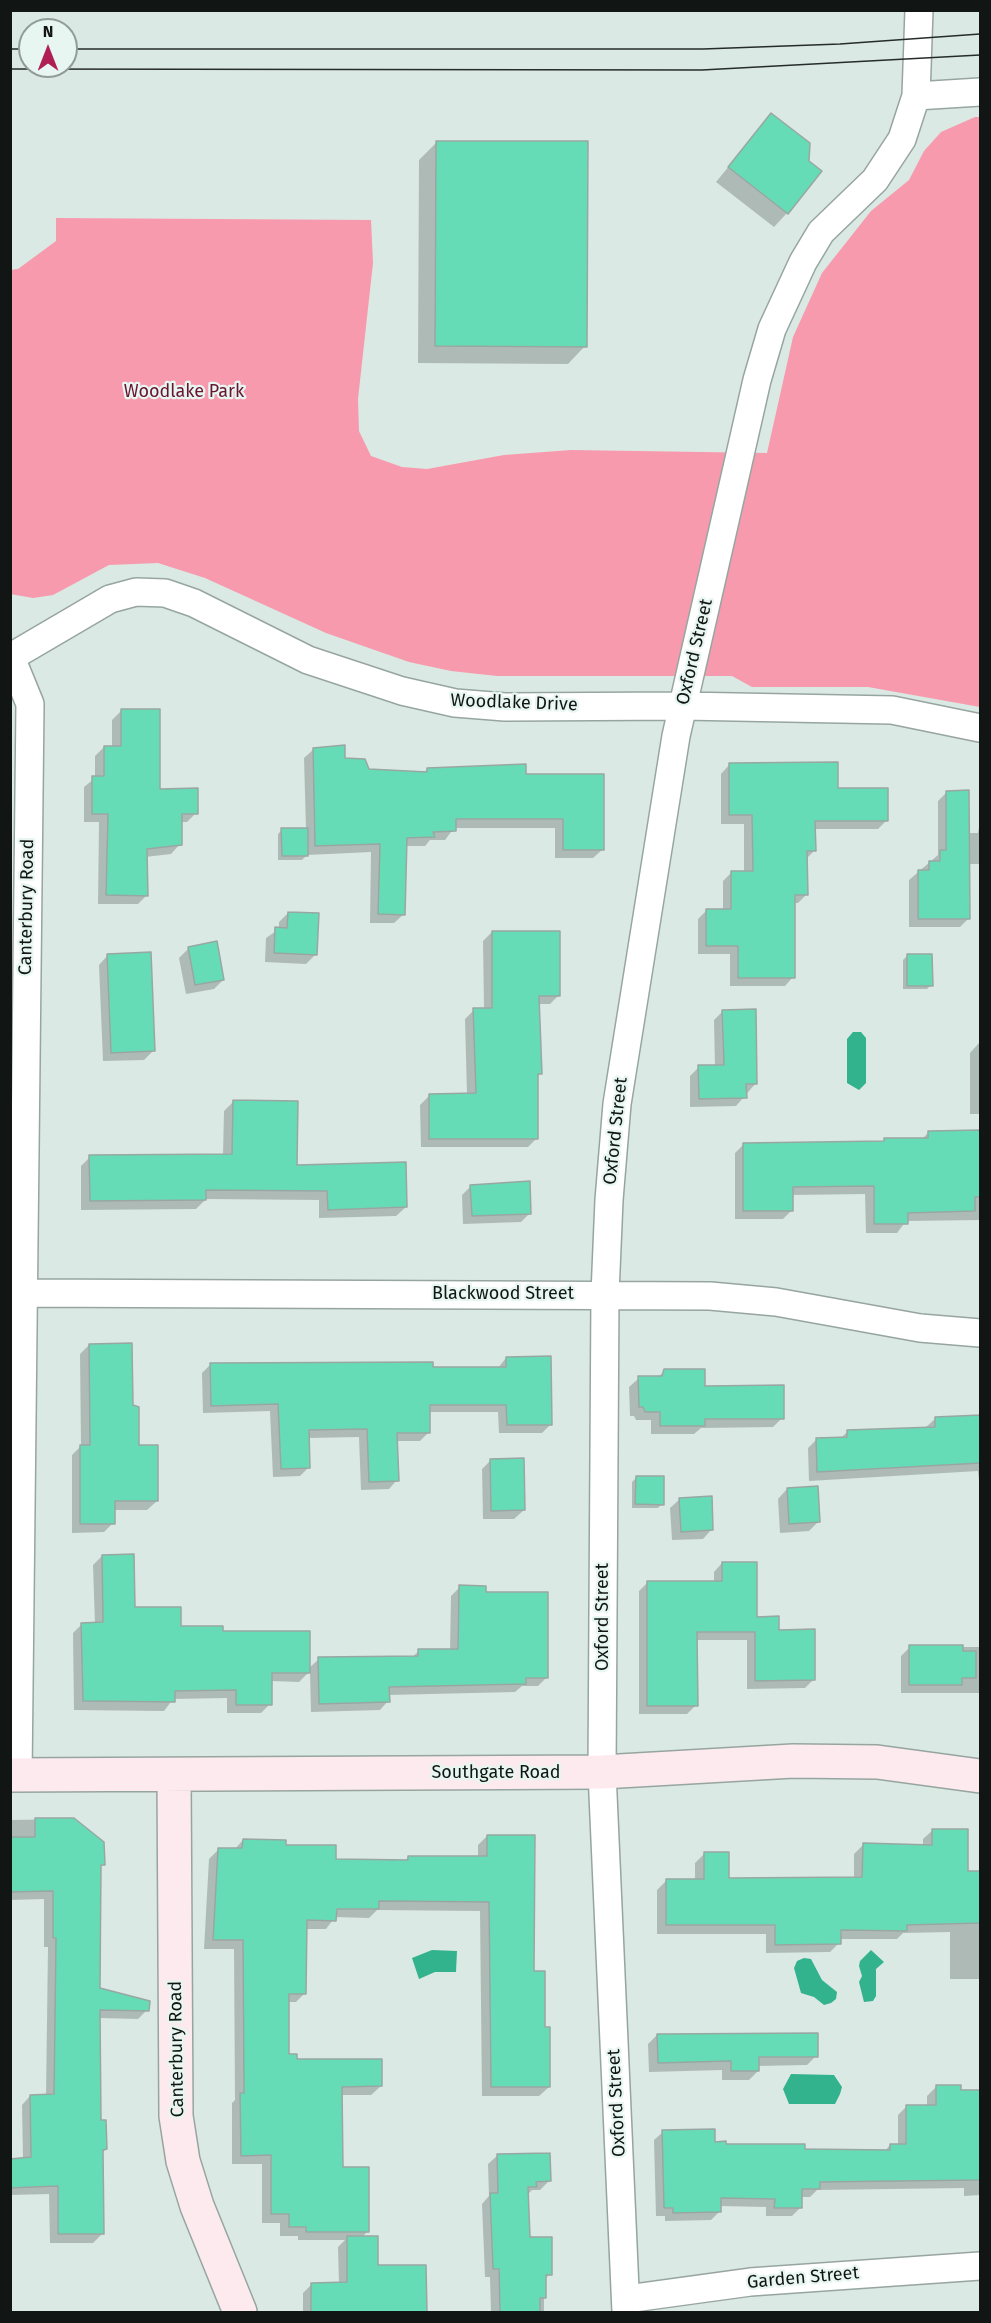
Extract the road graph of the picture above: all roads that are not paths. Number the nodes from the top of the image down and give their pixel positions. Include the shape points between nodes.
1 (918, 10) edge
2 (981, 92) edge
3 (916, 96) junction
4 (11, 656) edge
5 (682, 706) junction
6 (981, 729) edge
7 (22, 1293) junction
8 (605, 1294) junction
9 (981, 1333) edge
10 (602, 1772) junction
11 (14, 1775) edge
12 (174, 1775) junction
13 (981, 1776) edge
14 (981, 2266) edge
15 (626, 2306) edge
16 (240, 2313) edge

1 - 3 street, Oxford Street
2 - 3 street
3 - 5 street, Oxford Street via 902,139 876,180 821,232 786,294 772,329
4 - 5 street, Woodlake Drive via 110,599 136,592 165,593 194,603 308,660 402,691 455,703
4 - 7 street, Canterbury Road via 30,704
5 - 6 street, Woodlake Drive via 892,710
5 - 8 street, Oxford Street via 617,1104
7 - 8 street, Blackwood Street
7 - 11 street, Canterbury Road
8 - 9 street, Blackwood Street via 776,1302 920,1329
8 - 10 street, Oxford Street
10 - 12 street, Southgate Road
10 - 13 street, Southgate Road via 793,1761 877,1762
10 - 15 street, Oxford Street
11 - 12 street, Southgate Road
12 - 16 street, Canterbury Road via 176,2116 183,2162 196,2206
14 - 15 street, Garden Street via 750,2282

